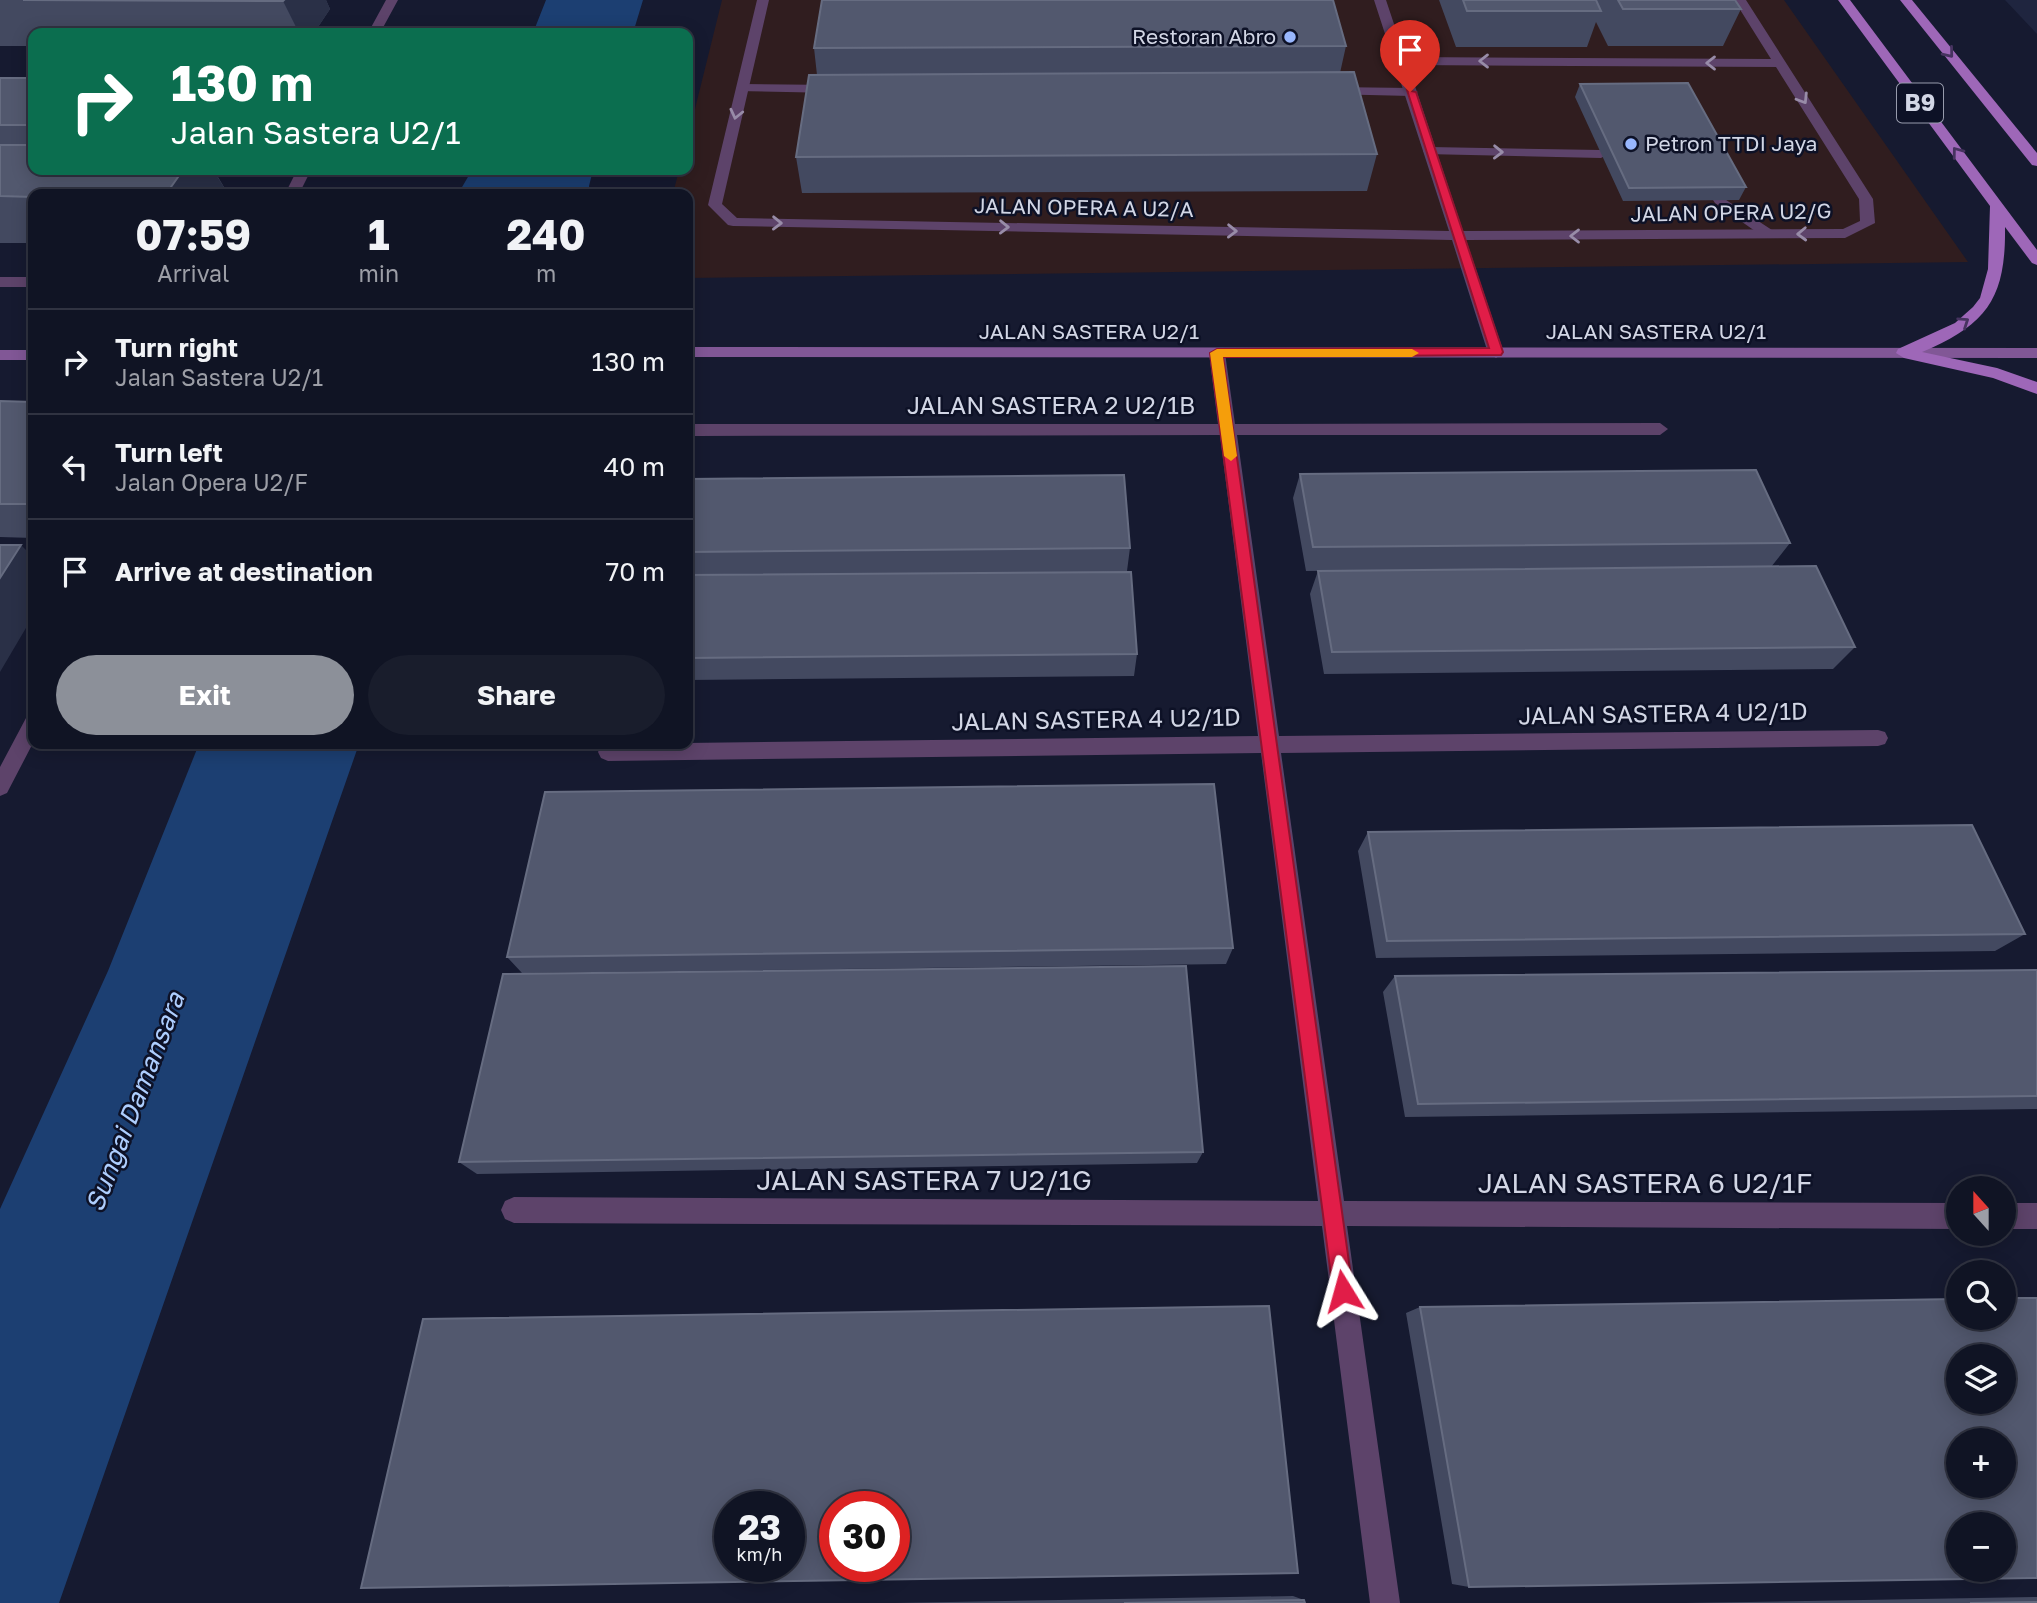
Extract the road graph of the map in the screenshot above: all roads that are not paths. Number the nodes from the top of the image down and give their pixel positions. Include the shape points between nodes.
1 (392, 0) edge
2 (763, 0) edge
3 (1380, 0) edge
4 (1740, 0) edge
5 (1843, 0) edge
6 (1906, 0) edge
7 (377, 28) edge
8 (1401, 61) junction
9 (1780, 63) junction
10 (742, 88) junction
11 (854, 89) edge
12 (1313, 91) edge
13 (1410, 92) junction
14 (1430, 151) junction
15 (1601, 154) dead end
16 (2037, 162) edge
17 (1720, 200) edge
18 (1997, 206) junction
19 (1770, 235) junction
20 (1458, 236) junction
21 (2037, 260) edge
22 (0, 282) edge
23 (28, 282) edge
24 (693, 352) edge
25 (1496, 352) junction
26 (1217, 353) junction
27 (1904, 353) junction
28 (2037, 353) edge
29 (0, 355) edge
30 (28, 355) edge
31 (2037, 388) edge
32 (1660, 429) dead end
33 (695, 430) dead end
34 (1227, 430) junction
35 (28, 734) edge
36 (1878, 738) dead end
37 (1269, 744) junction
38 (608, 752) dead end
39 (0, 787) edge
40 (514, 1210) dead end
41 (1332, 1213) junction
42 (1946, 1216) edge
43 (2016, 1216) edge
44 (2037, 1216) edge
45 (1385, 1603) edge

1 - 7 street
2 - 10 street
3 - 8 street
4 - 9 street, JALAN OPERA U2/G
18 -> 5 main road, B9
6 -> 16 main road, B9
9 -> 8 street
8 - 13 street
9 -> 19 street, JALAN OPERA U2/G via 1866,199 1868,223 1845,233
10 - 11 street
10 -> 20 street, JALAN OPERA A U2/A via 716,205 733,222
12 - 13 street
13 - 14 street
14 -> 15 street
14 - 20 street
17 - 19 street
18 - 21 main road, B9
27 -> 18 main road via 1967,323 1986,303 1997,274
19 -> 20 street, JALAN OPERA U2/G
20 - 25 street
22 - 23 street
24 - 26 street, JALAN SASTERA U2/1
25 - 26 street, JALAN SASTERA U2/1
25 - 27 street, JALAN SASTERA U2/1
26 - 34 street
27 - 28 street, JALAN SASTERA U2/1
27 - 31 main road via 1997,373
29 - 30 street
32 - 34 street, JALAN SASTERA 2 U2/1B
33 - 34 street, JALAN SASTERA 2 U2/1B
34 - 37 street
35 - 39 street
36 - 37 street, JALAN SASTERA 4 U2/1D
37 - 38 street, JALAN SASTERA 4 U2/1D
37 - 41 street
40 - 41 street, JALAN SASTERA 7 U2/1G
41 - 42 street, JALAN SASTERA 6 U2/1F
41 - 45 street
43 - 44 street

